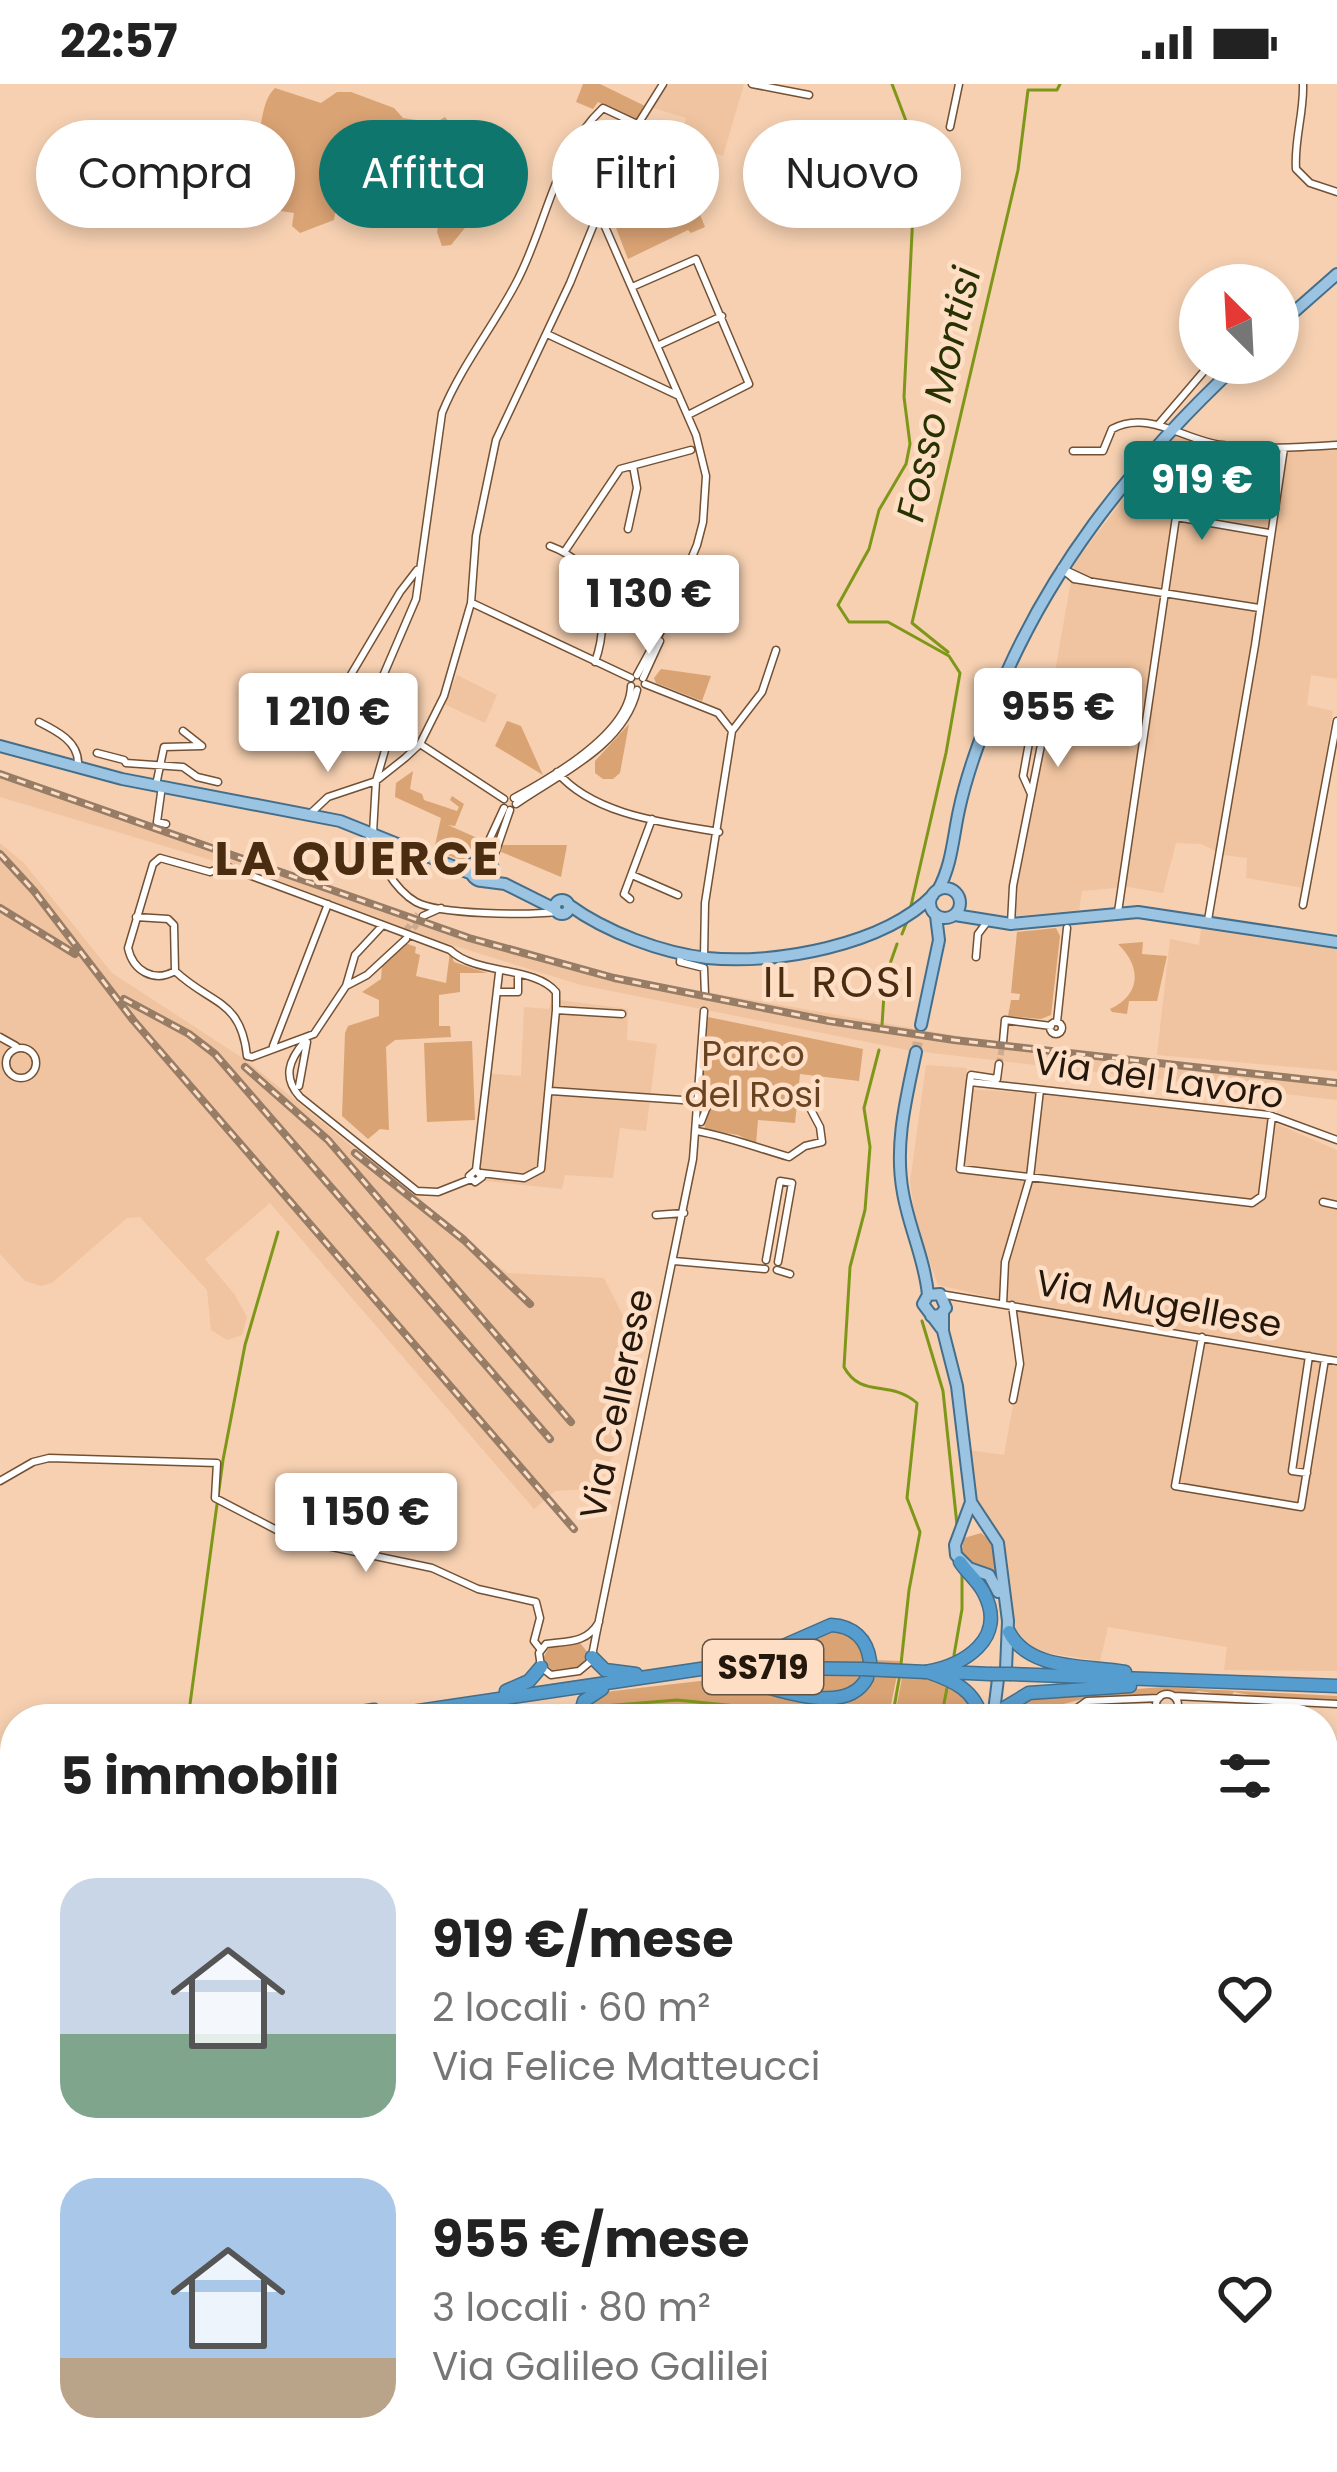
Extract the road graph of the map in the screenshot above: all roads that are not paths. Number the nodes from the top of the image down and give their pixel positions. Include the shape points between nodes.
1 (663, 84) edge
2 (752, 84) edge
3 (959, 84) edge
4 (1303, 84) edge
5 (809, 95) dead end
6 (594, 120) edge
7 (628, 120) edge
8 (640, 120) edge
9 (951, 120) edge
10 (1337, 192) edge
11 (552, 195) edge
12 (593, 228) edge
13 (606, 228) edge
14 (1337, 274) edge
15 (632, 287) junction
16 (1299, 307) edge
17 (722, 316) junction
18 (547, 334) junction
19 (657, 346) junction
20 (1196, 384) edge
21 (1214, 384) edge
22 (680, 397) junction
23 (688, 415) junction
24 (1165, 426) junction
25 (1337, 445) edge
26 (1283, 448) junction
27 (692, 450) dead end
28 (1073, 451) dead end
29 (633, 466) junction
30 (628, 529) dead end
31 (1088, 530) junction
32 (1269, 533) junction
33 (550, 546) dead end
34 (565, 551) junction
35 (417, 570) junction
36 (1068, 572) junction
37 (595, 586) junction
38 (1164, 592) junction
39 (675, 598) junction
40 (471, 603) junction
41 (1259, 608) junction
42 (1039, 609) junction
43 (776, 650) dead end
44 (595, 662) junction
45 (637, 682) junction
46 (322, 684) dead end
47 (381, 702) junction
48 (312, 707) junction
49 (294, 708) dead end
50 (344, 712) junction
51 (39, 722) dead end
52 (1337, 722) edge
53 (1045, 725) dead end
54 (183, 731) dead end
55 (732, 735) junction
56 (420, 744) junction
57 (0, 746) edge
58 (98, 753) dead end
59 (76, 758) junction
60 (158, 766) junction
61 (558, 774) junction
62 (1327, 777) junction
63 (1337, 779) edge
64 (376, 781) junction
65 (218, 782) dead end
66 (159, 786) junction
67 (509, 804) junction
68 (311, 813) junction
69 (652, 819) junction
70 (166, 824) dead end
71 (370, 832) junction
72 (719, 832) junction
73 (950, 864) junction
74 (482, 868) junction
75 (632, 875) junction
76 (402, 888) junction
77 (936, 892) junction
78 (678, 895) dead end
79 (957, 895) junction
80 (630, 899) dead end
81 (328, 904) junction
82 (1304, 905) dead end
83 (451, 908) junction
84 (561, 908) junction
85 (1118, 913) junction
86 (911, 915) junction
87 (136, 916) junction
88 (944, 916) junction
89 (982, 920) junction
90 (1208, 920) junction
91 (1066, 923) junction
92 (1011, 924) junction
93 (382, 926) junction
94 (403, 938) tunnel mouth
95 (1337, 941) edge
96 (681, 953) junction
97 (706, 957) junction
98 (976, 957) dead end
99 (352, 960) junction
100 (175, 971) junction
101 (500, 973) junction
102 (367, 975) junction
103 (518, 975) junction
104 (346, 986) junction
105 (499, 992) junction
106 (706, 995) dead end
107 (556, 1010) junction
108 (704, 1011) dead end
109 (622, 1014) dead end
110 (921, 1025) tunnel mouth
111 (307, 1038) junction
112 (0, 1040) edge
113 (1003, 1042) dead end
114 (289, 1043) junction
115 (19, 1048) junction
116 (273, 1048) junction
117 (916, 1052) tunnel mouth
118 (295, 1053) junction
119 (7, 1057) junction
120 (1000, 1064) dead end
121 (970, 1082) junction
122 (299, 1086) dead end
123 (1040, 1088) junction
124 (551, 1091) junction
125 (699, 1097) junction
126 (810, 1108) dead end
127 (1272, 1116) junction
128 (697, 1131) junction
129 (1337, 1140) edge
130 (480, 1174) junction
131 (1030, 1177) junction
132 (1323, 1202) dead end
133 (1337, 1204) edge
134 (683, 1213) junction
135 (656, 1215) dead end
136 (773, 1216) junction
137 (786, 1219) junction
138 (674, 1261) junction
139 (765, 1264) junction
140 (778, 1266) junction
141 (790, 1274) dead end
142 (935, 1294) junction
143 (972, 1298) junction
144 (1007, 1304) junction
145 (940, 1312) junction
146 (1202, 1337) junction
147 (1310, 1356) junction
148 (1325, 1359) junction
149 (1337, 1361) edge
150 (1013, 1400) dead end
151 (1307, 1473) junction
152 (0, 1481) edge
153 (971, 1502) junction
154 (989, 1532) junction
155 (961, 1537) junction
156 (960, 1562) junction
157 (599, 1622) junction
158 (1009, 1631) junction
159 (580, 1640) junction
160 (541, 1650) junction
161 (591, 1655) junction
162 (541, 1667) junction
163 (866, 1669) junction
164 (926, 1672) junction
165 (664, 1673) junction
166 (1001, 1674) junction
167 (638, 1676) junction
168 (1179, 1680) junction
169 (1337, 1686) edge
170 (506, 1691) junction
171 (538, 1694) junction
172 (1174, 1696) junction
173 (1191, 1696) junction
174 (1159, 1698) junction
175 (1139, 1700) junction
176 (417, 1704) edge
177 (469, 1704) edge
178 (570, 1704) edge
179 (585, 1704) edge
180 (977, 1704) edge
181 (999, 1704) edge
182 (1014, 1704) edge
183 (1083, 1704) edge
184 (1148, 1704) edge
185 (1158, 1704) edge
186 (1176, 1704) edge
187 (1182, 1704) edge
188 (1337, 1704) edge

1 - 8 street
2 - 5 street
3 - 9 street
4 - 10 street via 1296,169
6 - 7 street via 603,108
11 - 35 street via 524,268 442,413
12 - 18 street
13 - 15 street
14 - 16 main road
15 - 17 street via 696,259
15 - 19 street
17 - 19 street
17 - 23 street via 748,384
18 - 22 street
18 - 40 street via 503,423 476,536
19 - 22 street
20 - 24 street
21 - 24 main road
22 - 23 street
23 - 39 street via 704,462 706,502
24 - 26 street via 1217,445
24 - 28 street via 1125,422 1112,429 1103,451
24 - 31 main road
25 - 26 street
26 - 32 street
27 - 29 street
29 - 30 street
29 - 34 street via 620,469
31 - 36 main road
31 - 36 main road
32 - 38 street via 1176,517
32 - 41 street
33 - 34 street
34 - 37 street
35 - 47 street via 416,599 382,676
35 - 50 street via 350,678
36 - 38 street
36 - 42 main road
36 - 42 main road
37 - 39 street via 620,572
37 - 44 street via 605,619
38 - 41 street
38 - 85 street
39 - 45 street
40 - 44 street
40 - 56 street via 444,696
41 - 90 street
42 - 73 main road via 978,746
43 - 55 street via 762,692
44 - 45 street
45 - 55 street via 718,712
45 - 61 street via 628,713 601,746
46 - 48 street
47 - 50 street via 333,731
47 - 64 street via 396,692
48 - 49 street
48 - 50 street via 328,721
51 - 59 street via 60,732
52 - 62 street
53 - 92 street via 1043,735 1030,737 1023,776 1031,798
54 - 60 street via 202,746 164,747
55 - 72 street
56 - 64 street
56 - 67 street
57 - 59 main road via 55,761
58 - 60 street
59 - 66 main road via 90,771
60 - 65 street
60 - 66 street
61 - 67 street
61 - 69 street via 586,797
62 - 63 street
62 - 82 street
64 - 68 street via 328,797
64 - 71 street
66 - 68 main road
66 - 70 street via 157,822
67 - 74 street
68 - 71 main road
69 - 72 street
69 - 75 street
71 - 74 main road
71 - 76 street
72 - 97 street via 705,902
73 - 77 main road
73 - 79 main road
74 - 84 main road
75 - 78 street
75 - 80 street via 624,894
76 - 83 street via 416,902
76 - 83 street via 420,915
77 - 79 main road
77 - 86 main road
77 - 88 main road via 930,904
79 - 88 main road
79 - 89 main road
81 - 87 street via 225,866 210,872 160,858
81 - 93 street
81 - 116 street
83 - 84 street
84 - 96 main road
85 - 90 main road
85 - 91 main road
86 - 88 main road
86 - 97 main road via 838,946
87 - 100 street via 174,925
87 - 100 street via 131,961 151,976
88 - 89 main road
88 - 110 main road
89 - 92 main road
89 - 98 street
90 - 95 main road
91 - 92 main road
91 - 113 street via 1054,1024 1004,1020
93 - 99 street
93 - 101 street
94 - 102 street
96 - 97 main road
96 - 106 street via 680,962 704,968
99 - 102 street
99 - 104 street
100 - 116 street via 241,1022 247,1055
101 - 103 street
101 - 105 street
102 - 104 street
103 - 105 street via 518,992
103 - 107 street via 547,982
104 - 111 street
105 - 130 street
107 - 109 street
107 - 124 street
108 - 125 street, Via Cellerese
111 - 114 street
111 - 118 street
111 - 122 street
112 - 115 street
112 - 119 street
114 - 116 street
114 - 118 street
115 - 119 street
115 - 119 street via 35,1058 29,1075 10,1073
117 - 142 main road via 899,1153 904,1202
118 - 130 street via 288,1074 295,1093 405,1185 428,1194
120 - 121 street via 997,1079
121 - 123 street, Via del Lavoro
121 - 131 street via 960,1169
123 - 127 street, Via del Lavoro
123 - 131 street
124 - 125 street
124 - 130 street via 541,1169 532,1177
125 - 128 street, Via Cellerese
126 - 128 street via 822,1142 789,1156
127 - 129 street, Via del Lavoro
127 - 131 street via 1263,1194 1252,1203
128 - 134 street, Via Cellerese
131 - 144 street via 1005,1262
132 - 133 street
134 - 135 street
134 - 138 street, Via Cellerese
136 - 137 street
136 - 137 street via 780,1181 792,1183
136 - 139 street
137 - 140 street
138 - 139 street
138 - 157 street, Via Cellerese
139 - 140 street via 773,1258
140 - 141 street
142 - 143 street, Via Mugellese
142 - 145 main road
142 - 145 main road via 923,1304
143 - 144 street, Via Mugellese
143 - 145 street
144 - 146 street, Via Mugellese
144 - 150 street via 1019,1364
145 - 153 main road
146 - 147 street, Via Mugellese
146 - 151 street via 1174,1486 1301,1507
147 - 148 street, Via Mugellese
147 - 151 street via 1292,1471
148 - 149 street, Via Mugellese
148 - 151 street
152 - 160 street via 49,1458 219,1465 217,1499 294,1539 432,1568 532,1600
153 - 154 main road
153 - 155 main road
154 - 155 main road
154 - 158 main road via 998,1544
155 - 156 main road
156 - 164 highway via 988,1600 988,1629 963,1662
156 - 166 main road via 997,1586
157 - 159 street
157 - 161 street, Via Cellerese
158 - 166 main road
158 - 168 highway via 1035,1658
159 - 160 street
159 - 161 street
160 - 162 street
161 - 162 street via 575,1672 551,1675
161 - 167 highway via 605,1670
162 - 170 highway
163 - 164 highway, SS719, bridge
163 - 165 highway, SS719
163 - 165 highway via 854,1694 829,1701 751,1679
163 - 165 highway via 868,1649 857,1634 831,1625 767,1653
164 - 166 highway, SS719
164 - 180 highway via 963,1688
165 - 167 highway, SS719
166 - 168 highway, SS719
166 - 181 main road
167 - 170 highway, SS719
167 - 171 highway, SS719
167 - 179 highway via 590,1694
168 - 169 highway, SS719 via 1261,1677
168 - 182 highway via 1029,1693
170 - 176 highway, SS719
171 - 177 highway, SS719
171 - 178 highway
172 - 173 street
172 - 174 street
172 - 186 street
173 - 187 street
173 - 188 street
174 - 175 street
174 - 185 street
175 - 183 street
175 - 184 street

